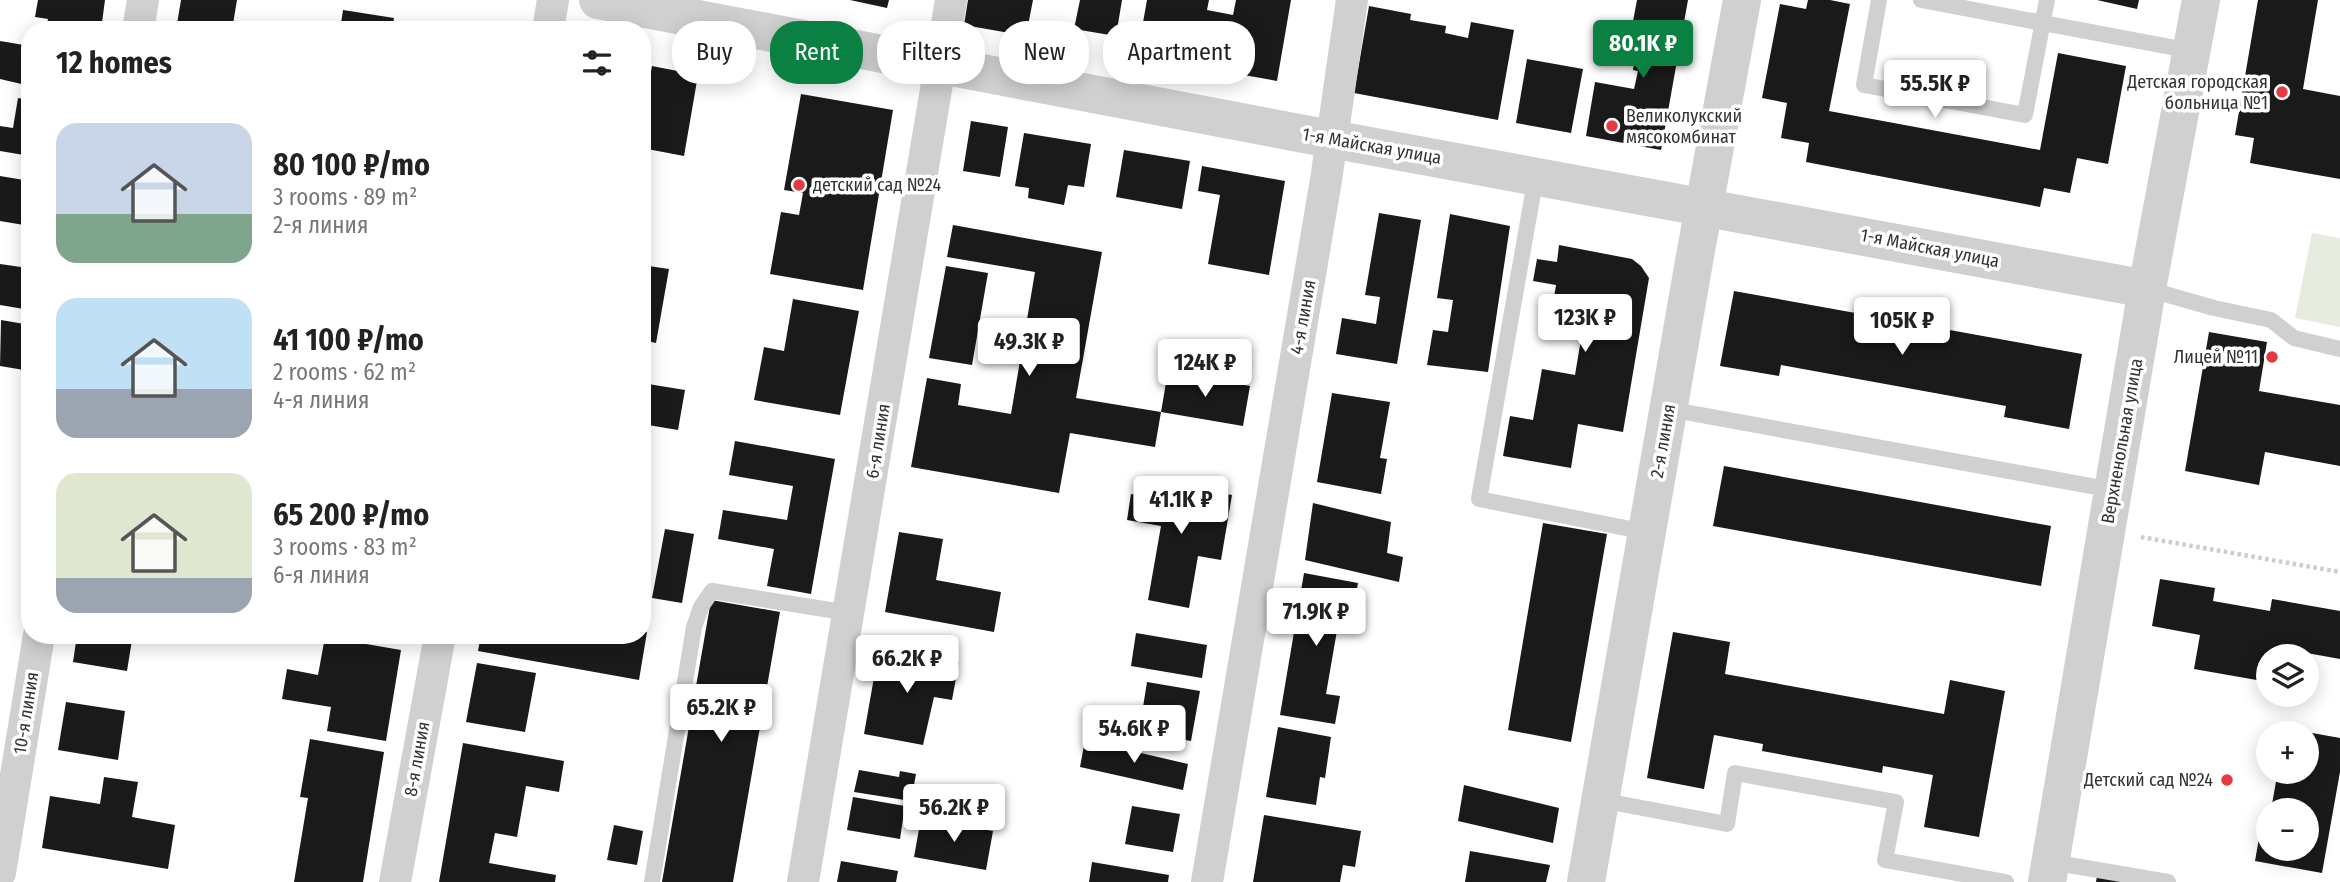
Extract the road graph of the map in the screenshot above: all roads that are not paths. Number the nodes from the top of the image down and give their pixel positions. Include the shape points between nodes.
1 (143, 0) edge
2 (554, 0) edge
3 (598, 0) edge
4 (951, 0) edge
5 (1352, 0) edge
6 (1742, 0) edge
7 (1880, 0) edge
8 (1921, 0) edge
9 (2047, 0) edge
10 (2201, 0) edge
11 (140, 21) edge
12 (550, 21) edge
13 (948, 21) edge
14 (2043, 23) junction
15 (2192, 51) junction
16 (877, 52) edge
17 (985, 72) edge
18 (938, 84) edge
19 (1332, 139) junction
20 (1536, 176) junction
21 (1704, 206) junction
22 (2147, 289) junction
23 (2340, 349) edge
24 (1668, 409) junction
25 (2113, 490) junction
26 (1646, 532) junction
27 (849, 613) junction
28 (38, 644) edge
29 (438, 644) edge
30 (1600, 800) junction
31 (2049, 872) edge
32 (0, 873) edge
33 (395, 882) edge
34 (652, 882) edge
35 (803, 882) edge
36 (1207, 882) edge
37 (1586, 882) edge
38 (2006, 882) edge
39 (2168, 882) edge

1 - 11 street
2 - 12 street
3 - 16 street, 1-я Майская улица
4 - 13 street, 6-я линия
5 - 19 street, 4-я линия
6 - 21 street, 2-я линия
7 - 14 lane via 1864,85 2025,115
8 - 14 lane
9 - 14 lane
10 - 15 street, Верхненольная улица
14 - 15 lane
15 - 22 street, Верхненольная улица
17 - 19 street, 1-я Майская улица
18 - 27 street, 6-я линия
19 - 20 street, 1-я Майская улица
19 - 36 street, 4-я линия
20 - 21 street, 1-я Майская улица
20 - 26 lane via 1479,499
21 - 22 street, 1-я Майская улица
21 - 24 street, 2-я линия
22 - 23 lane via 2271,320 2294,338
22 - 25 street, Верхненольная улица
24 - 25 lane
24 - 26 street, 2-я линия
25 - 31 street, Верхненольная улица
26 - 30 street, 2-я линия
27 - 34 lane via 712,591 694,627
27 - 35 street, 6-я линия
28 - 32 street, 10-я линия
29 - 33 street, 8-я линия
30 - 37 street, 2-я линия
30 - 38 lane via 1727,824 1735,773 1896,802 1885,860
31 - 39 lane

